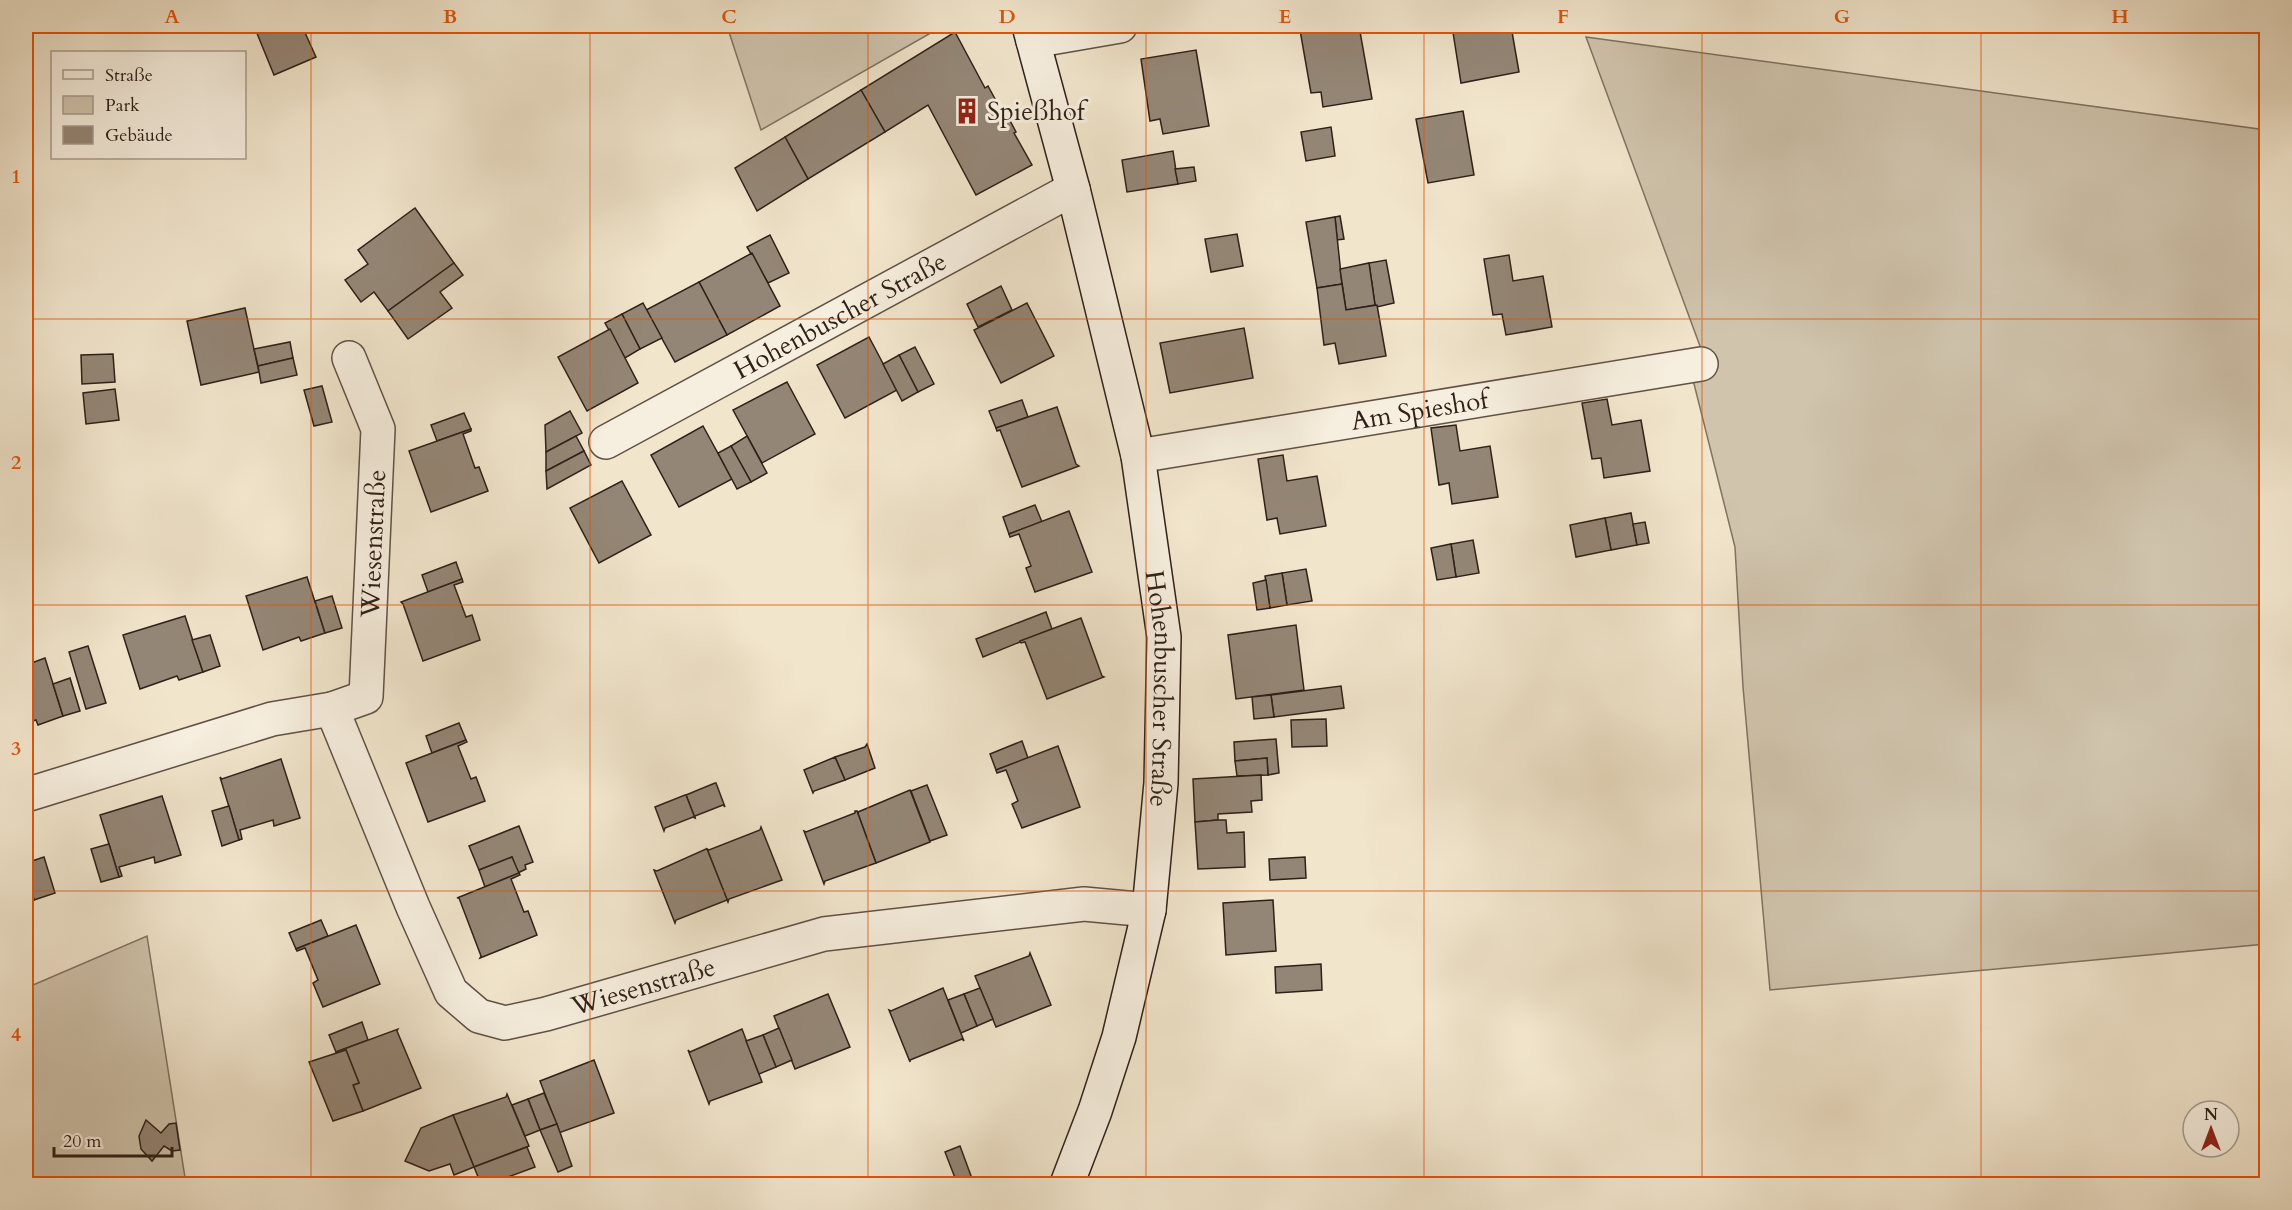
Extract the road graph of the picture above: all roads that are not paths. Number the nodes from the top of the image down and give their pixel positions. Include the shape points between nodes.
1 (1120, 26) edge
2 (1031, 33) edge
3 (1073, 189) junction
4 (349, 358) dead end
5 (1701, 364) dead end
6 (606, 442) dead end
7 (1138, 456) junction
8 (332, 709) junction
9 (26, 795) edge
10 (1149, 910) junction
11 (1067, 1185) edge

1 - 2 street
2 - 3 street, Hohenbuscher Straße
3 - 6 street, Hohenbuscher Straße
3 - 7 street, Hohenbuscher Straße
4 - 8 street, Wiesenstraße via 378,429 366,697
5 - 7 street, Am Spieshof
7 - 10 street, Hohenbuscher Straße via 1164,637 1161,783
8 - 9 street, Wiesenstraße via 272,719
8 - 10 street, Wiesenstraße via 450,992 479,1016 505,1023 824,934 1084,904
10 - 11 street, Hohenbuscher Straße via 1119,1036

